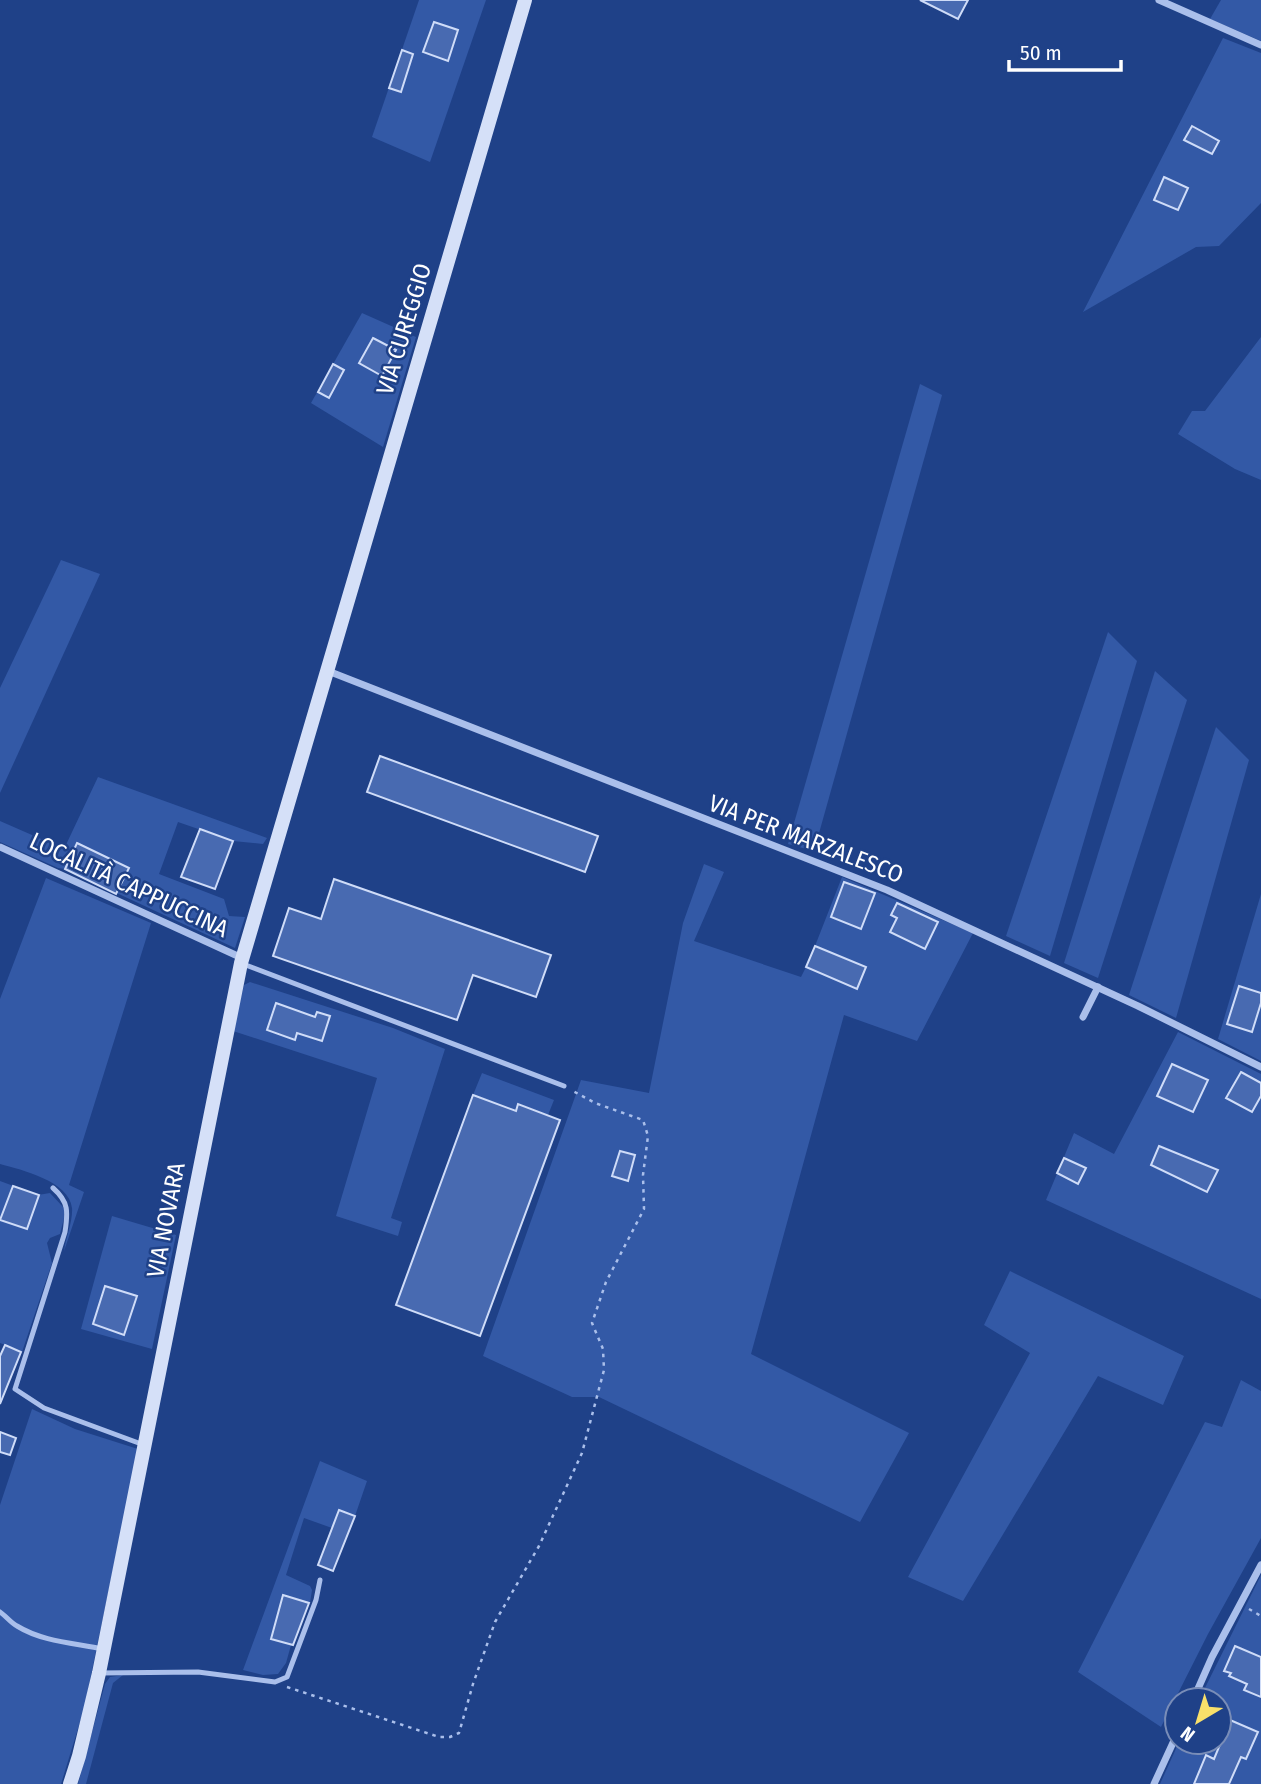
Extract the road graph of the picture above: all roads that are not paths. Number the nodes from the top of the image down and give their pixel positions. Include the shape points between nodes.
1 (525, 0) edge
2 (1159, 0) edge
3 (1261, 45) edge
4 (327, 670) junction
5 (0, 847) edge
6 (241, 961) junction
7 (1098, 987) junction
8 (1083, 1017) dead end
9 (1261, 1067) edge
10 (564, 1086) road end
11 (53, 1188) dead end
12 (144, 1446) junction
13 (1261, 1565) edge
14 (320, 1580) dead end
15 (0, 1612) edge
16 (103, 1649) junction
17 (99, 1673) junction
18 (1199, 1686) edge
19 (1167, 1756) edge
20 (69, 1784) edge
21 (1154, 1784) edge

1 - 4 main road, VIA CUREGGIO
2 - 3 street
4 - 6 main road, VIA NOVARA
4 - 7 street, VIA PER MARZALESCO via 887,890
5 - 6 street, LOCALITÀ CAPPUCCINA
6 - 10 lane
6 - 12 main road, VIA NOVARA
7 - 8 street
7 - 9 street, VIA PER MARZALESCO
11 - 12 lane via 65,1198 65,1232 15,1389 44,1408
12 - 16 main road, VIA NOVARA
13 - 18 street
14 - 17 lane via 287,1677 275,1682 198,1672
15 - 16 lane via 36,1635
16 - 17 main road, VIA NOVARA
17 - 20 main road, VIA NOVARA
19 - 21 street

